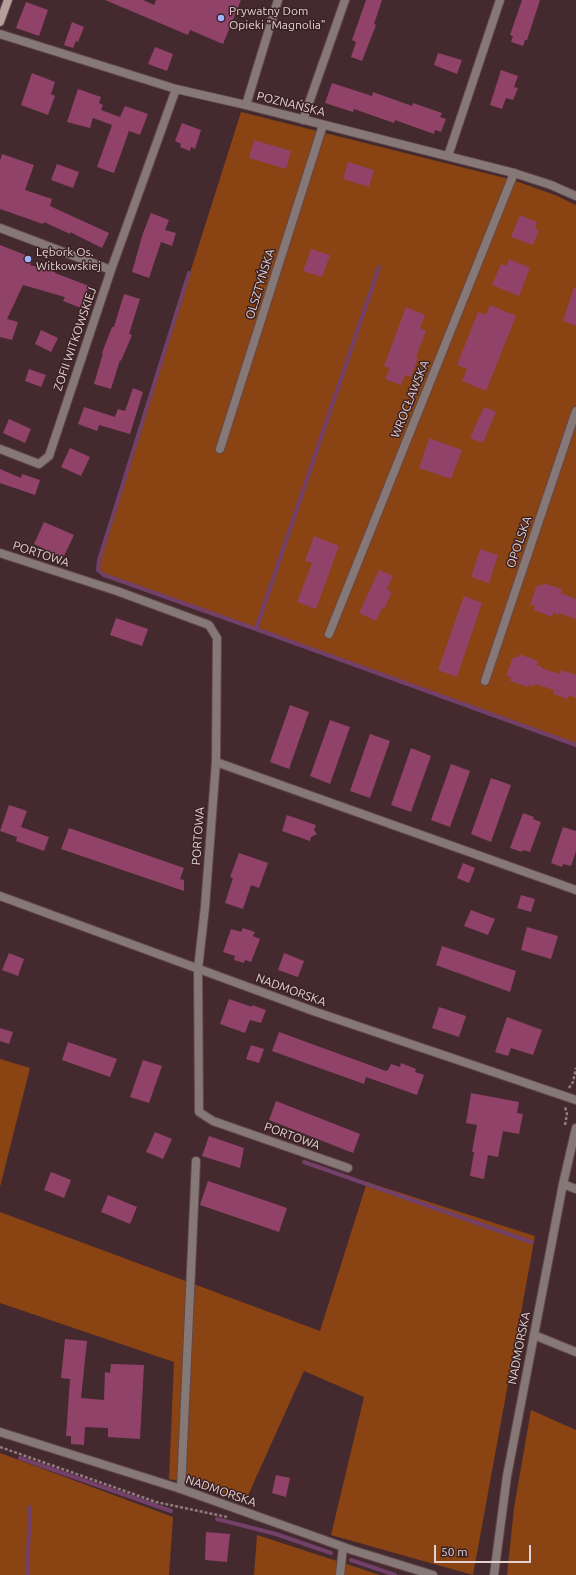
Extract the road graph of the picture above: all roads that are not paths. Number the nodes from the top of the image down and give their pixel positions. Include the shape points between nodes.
1 (8, 0) edge
2 (278, 0) edge
3 (345, 0) edge
4 (500, 0) edge
5 (0, 22) edge
6 (0, 34) edge
7 (176, 89) junction
8 (246, 105) junction
9 (304, 120) junction
10 (322, 125) junction
11 (448, 156) junction
12 (514, 173) junction
13 (576, 196) edge
14 (0, 228) edge
15 (111, 270) junction
16 (576, 411) edge
17 (0, 449) edge
18 (220, 449) dead end
19 (0, 553) edge
20 (329, 634) dead end
21 (485, 680) dead end
22 (216, 762) junction
23 (576, 890) edge
24 (0, 896) edge
25 (198, 969) junction
26 (576, 1100) edge
27 (576, 1128) edge
28 (196, 1161) dead end
29 (348, 1168) dead end
30 (563, 1184) junction
31 (576, 1189) edge
32 (534, 1335) junction
33 (576, 1352) edge
34 (0, 1432) edge
35 (181, 1489) junction
36 (343, 1547) junction
37 (340, 1575) edge
38 (433, 1575) edge
39 (494, 1575) edge

1 - 5 main road
2 - 8 street
3 - 9 street
4 - 11 street
6 - 7 street, POZNAŃSKA
7 - 8 street, POZNAŃSKA
7 - 15 street, ZOFII WITKOWSKIEJ
8 - 9 street, POZNAŃSKA
9 - 10 street, POZNAŃSKA
10 - 11 street, POZNAŃSKA
10 - 18 street, OLSZTYŃSKA
11 - 12 street, POZNAŃSKA
12 - 13 street, POZNAŃSKA
12 - 20 street, WROCŁAWSKA
14 - 15 street
15 - 17 street, ZOFII WITKOWSKIEJ via 49,456 39,464
16 - 21 street, OPOLSKA
19 - 22 street, PORTOWA via 117,591 209,625 217,638
22 - 23 street
22 - 25 street, PORTOWA
24 - 25 street, NADMORSKA
25 - 26 street, NADMORSKA
25 - 29 street, PORTOWA via 199,1112 213,1121
27 - 30 street, NADMORSKA
28 - 35 street
30 - 31 street
30 - 32 street, NADMORSKA
32 - 33 street
32 - 39 street, NADMORSKA via 507,1476
34 - 35 street, NADMORSKA
35 - 36 street, NADMORSKA
36 - 37 street
36 - 38 street, NADMORSKA

